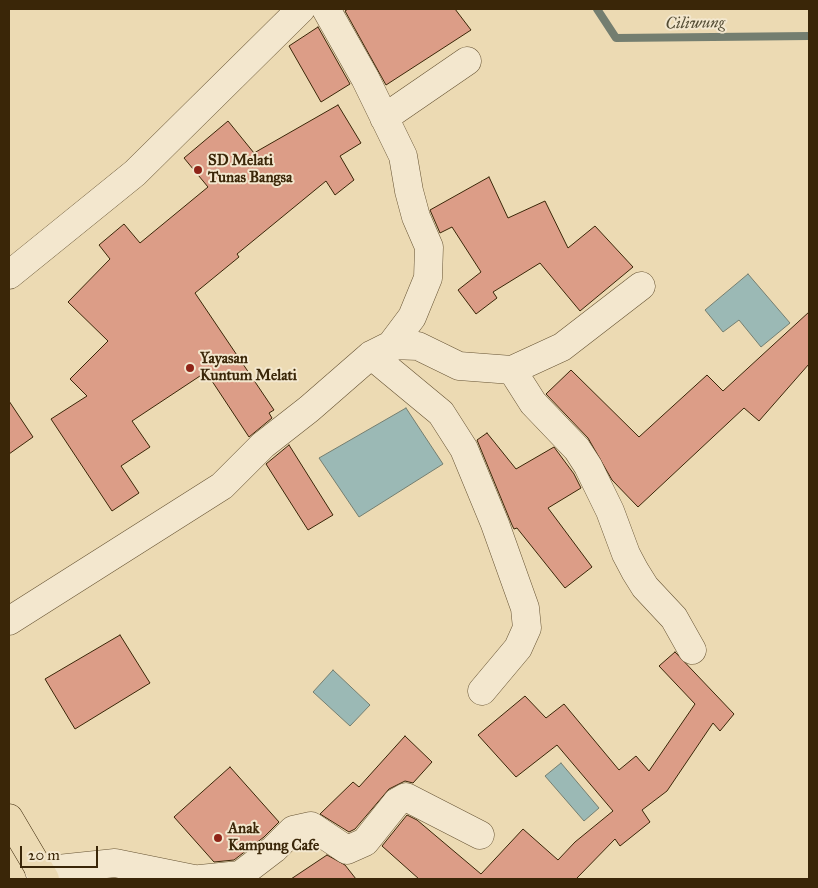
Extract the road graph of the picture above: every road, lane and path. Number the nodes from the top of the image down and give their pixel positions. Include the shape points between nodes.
1 (301, 9) edge
2 (326, 9) edge
3 (467, 61) dead end
4 (384, 118) junction
5 (9, 275) edge
6 (641, 286) dead end
7 (381, 350) junction
8 (512, 370) junction
9 (9, 622) edge
10 (692, 650) dead end
11 (482, 691) dead end
12 (9, 818) edge
13 (480, 835) dead end
14 (42, 875) edge
15 (194, 879) edge
16 (200, 879) edge

1 - 5 street via 135,173
2 - 4 street
3 - 4 street
4 - 7 street via 403,156 408,191 429,248 430,262 428,278 412,317
6 - 8 street via 562,348
7 - 8 street via 418,346 459,366
7 - 9 street via 263,445 222,486
7 - 11 street via 441,413 464,449 525,608 527,628 518,648
8 - 10 street via 533,403 577,449 588,466 635,572 674,618
12 - 14 highway
13 - 16 street via 406,797 397,802 366,842 347,850 311,826 293,830 240,875
14 - 15 street via 116,863

